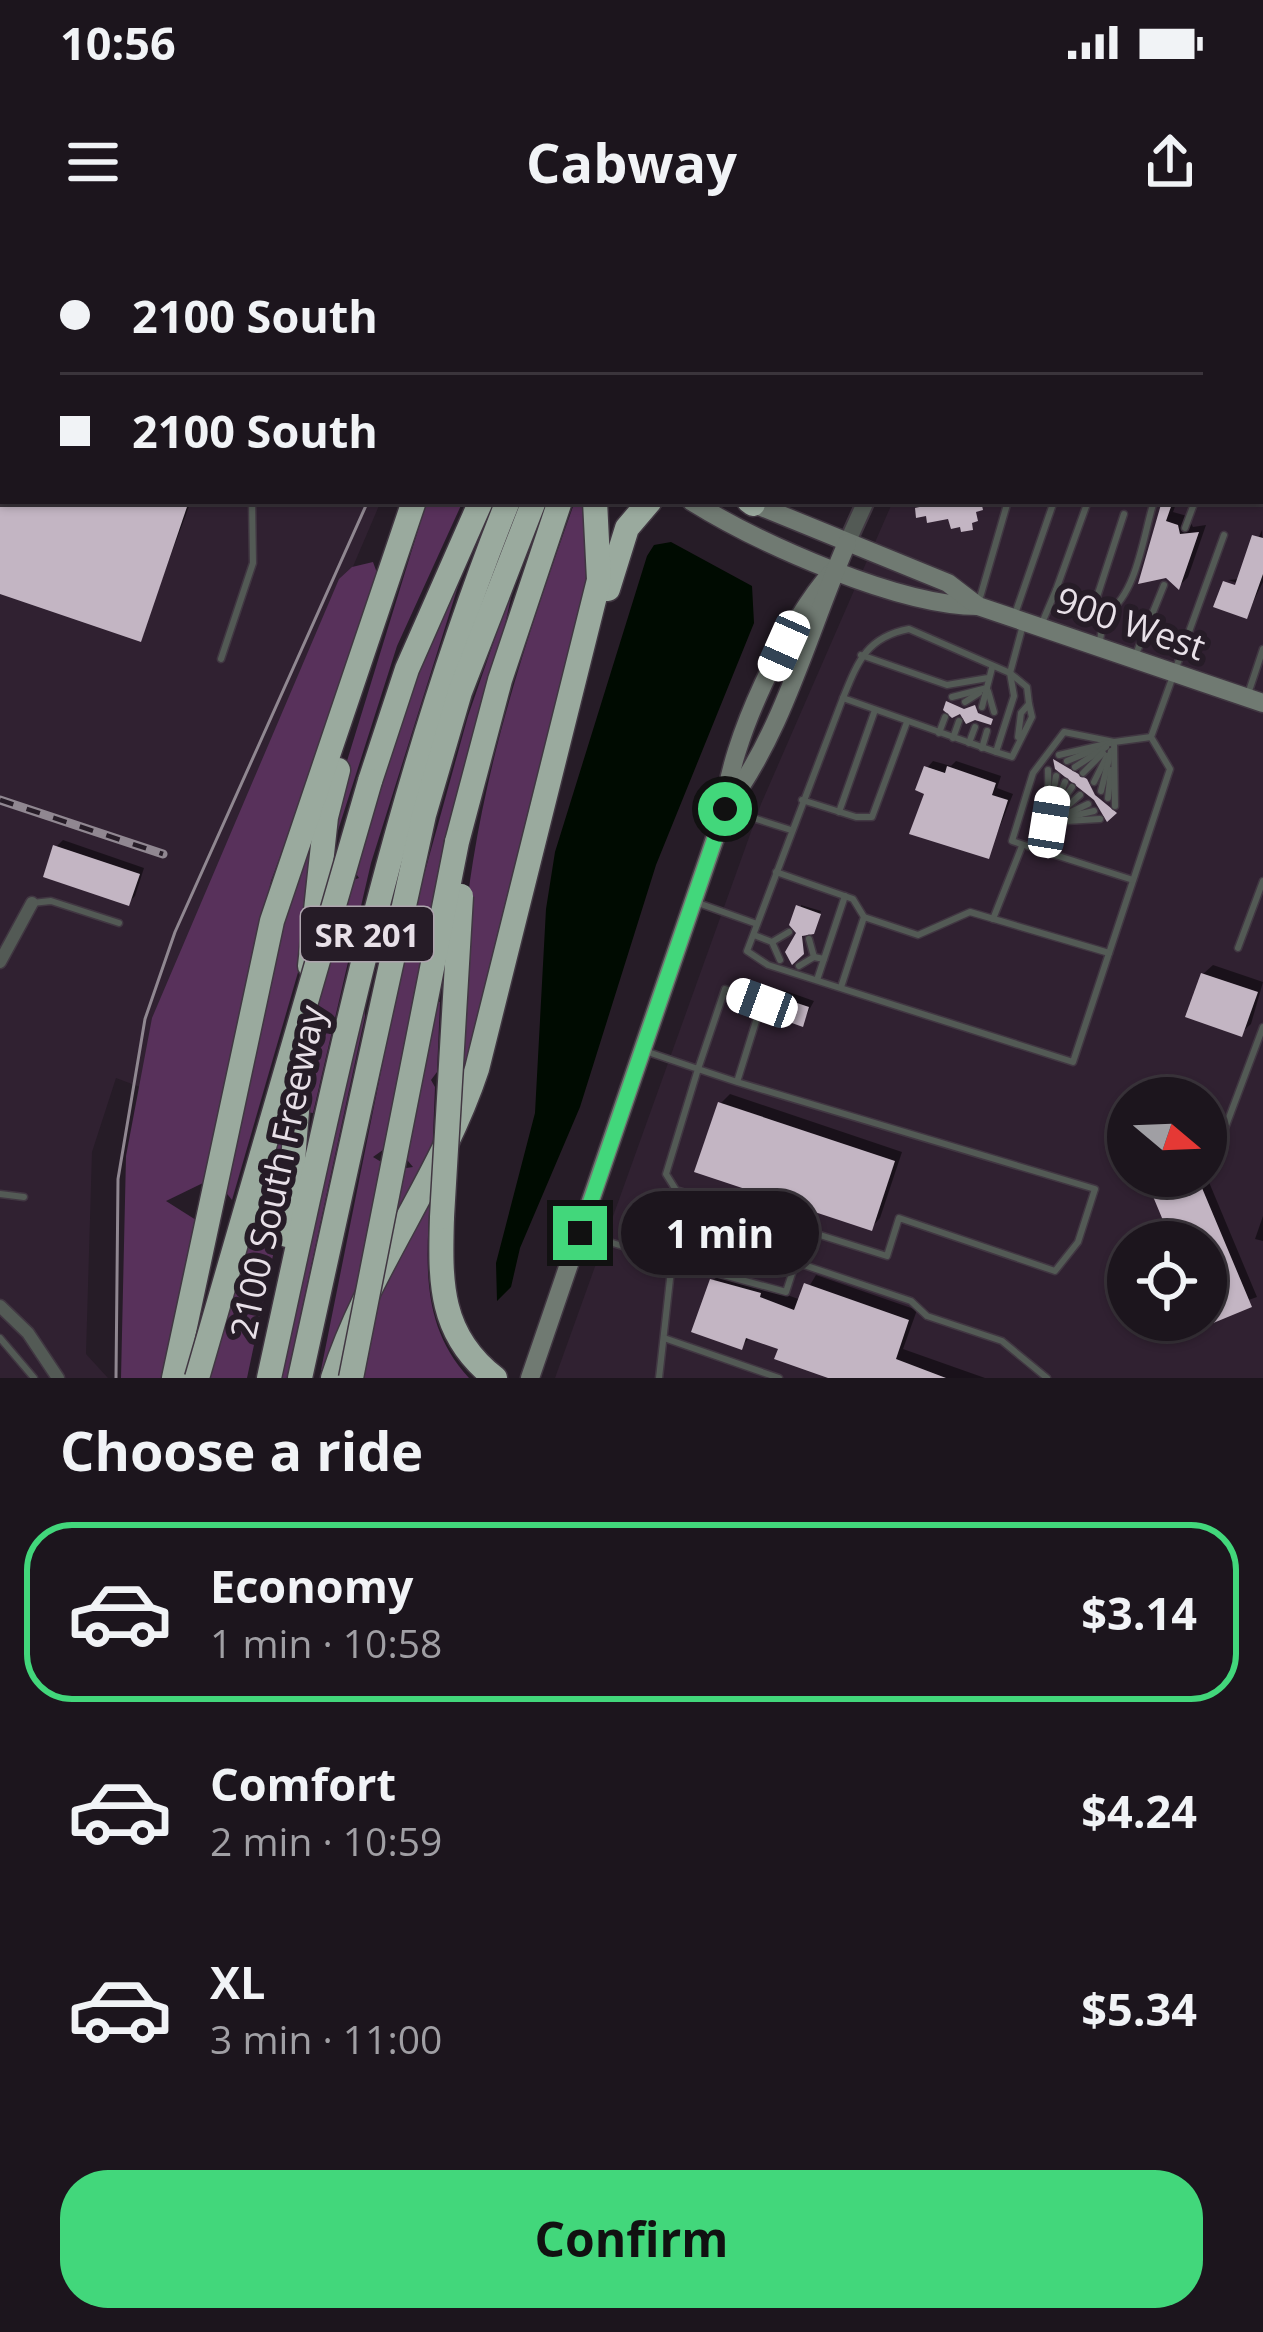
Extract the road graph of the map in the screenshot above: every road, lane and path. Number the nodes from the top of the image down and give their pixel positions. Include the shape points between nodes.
1 (253, 504) edge
2 (413, 504) edge
3 (480, 504) edge
4 (507, 504) edge
5 (595, 504) edge
6 (647, 504) edge
7 (698, 504) edge
8 (754, 504) edge
9 (865, 504) edge
10 (1007, 504) edge
11 (1053, 504) edge
12 (1087, 504) edge
13 (1153, 504) edge
14 (1194, 504) edge
15 (550, 506) edge
16 (1124, 514) dead end
17 (1185, 528) dead end
18 (1224, 535) dead end
19 (847, 544) junction
20 (836, 568) junction
21 (1164, 585) dead end
22 (1056, 590) junction
23 (1095, 603) junction
24 (978, 606) junction
25 (1108, 612) junction
26 (1026, 622) junction
27 (1098, 646) junction
28 (1263, 649) edge
29 (861, 655) junction
30 (221, 659) dead end
31 (1134, 659) junction
32 (362, 668) junction
33 (992, 668) junction
34 (1174, 672) junction
35 (1010, 673) junction
36 (988, 683) junction
37 (574, 688) junction
38 (952, 697) dead end
39 (843, 698) junction
40 (1255, 700) edge
41 (965, 702) dead end
42 (982, 707) dead end
43 (875, 710) junction
44 (994, 712) dead end
45 (945, 717) dead end
46 (907, 722) junction
47 (959, 722) dead end
48 (976, 727) dead end
49 (987, 731) dead end
50 (939, 733) junction
51 (1151, 737) junction
52 (953, 738) junction
53 (1114, 742) junction
54 (969, 743) junction
55 (982, 748) junction
56 (996, 752) junction
57 (1059, 755) dead end
58 (1067, 761) dead end
59 (1075, 767) dead end
60 (1048, 770) dead end
61 (1083, 773) dead end
62 (1056, 776) dead end
63 (1094, 782) dead end
64 (1068, 785) dead end
65 (1101, 790) dead end
66 (1080, 795) dead end
67 (1108, 799) dead end
68 (802, 800) junction
69 (1088, 803) dead end
70 (1115, 806) dead end
71 (725, 809) junction
72 (839, 812) junction
73 (1097, 815) dead end
74 (1049, 822) junction
75 (791, 830) junction
76 (462, 842) junction
77 (1022, 846) junction
78 (1037, 851) junction
79 (776, 872) junction
80 (1133, 880) junction
81 (1263, 881) edge
82 (845, 896) junction
83 (692, 901) junction
84 (32, 903) joint
85 (864, 917) junction
86 (993, 919) junction
87 (119, 923) dead end
88 (757, 924) junction
89 (789, 932) dead end
90 (753, 935) junction
91 (809, 939) dead end
92 (772, 942) junction
93 (1238, 948) dead end
94 (1109, 953) junction
95 (814, 957) junction
96 (824, 959) junction
97 (0, 962) edge
98 (817, 980) junction
99 (841, 988) junction
100 (1263, 1028) edge
101 (642, 1050) junction
102 (698, 1069) junction
103 (737, 1082) junction
104 (1227, 1122) edge
105 (0, 1194) edge
106 (24, 1197) dead end
107 (580, 1233) junction
108 (672, 1261) junction
109 (796, 1261) junction
110 (0, 1308) edge
111 (0, 1338) edge
112 (664, 1338) junction
113 (34, 1378) edge
114 (58, 1378) edge
115 (174, 1378) edge
116 (197, 1378) edge
117 (268, 1378) edge
118 (300, 1378) edge
119 (333, 1378) edge
120 (351, 1378) edge
121 (495, 1378) edge
122 (530, 1378) edge
123 (659, 1378) edge
124 (778, 1378) edge
125 (1047, 1378) edge

1 - 30 lane via 253,563
2 - 32 highway
3 - 116 highway, bridge via 407,669 370,782
4 - 117 highway, 2100 South Freeway / SR 201 via 442,676 382,876
5 - 37 highway via 599,580
6 - 37 highway via 627,528
7 - 20 main road, 900 West
8 - 19 main road, 900 West
9 - 19 street
10 - 24 lane
11 - 26 lane
12 - 22 lane
13 - 25 lane via 1129,581
14 - 17 lane
15 - 76 highway
15 - 118 highway, 2100 South Freeway / SR 201 via 460,692 424,815
16 - 23 lane
18 - 34 lane
19 - 20 main road
19 - 24 main road, 900 West via 948,583
20 - 24 main road, 900 West via 940,606
20 - 71 main road via 747,780
21 - 31 lane
22 - 23 lane
22 - 26 lane
23 - 25 lane
24 - 26 main road, 900 West
25 - 27 lane
26 - 27 main road, 900 West
26 - 35 lane
27 - 31 main road, 900 West
28 - 40 lane
29 - 33 lane via 876,640 910,629
29 - 36 lane via 947,685
29 - 39 lane
31 - 34 main road, 900 West
32 - 115 highway via 284,878
32 - 117 highway via 326,817
33 - 35 lane
33 - 36 lane
34 - 40 main road, 900 West
34 - 51 lane
35 - 56 lane via 1014,695
35 - 56 lane via 1027,687 1032,717 1012,757
36 - 38 lane
36 - 41 lane
36 - 42 lane
36 - 44 lane
37 - 119 highway via 466,1103 360,1307
39 - 43 lane
39 - 68 lane
43 - 46 lane
43 - 72 lane
45 - 50 lane
46 - 50 lane
46 - 72 lane via 872,817
47 - 52 lane
48 - 54 lane
49 - 55 lane
50 - 52 lane
51 - 53 lane
51 - 80 lane via 1170,769
52 - 54 lane
53 - 57 lane
53 - 58 lane
53 - 59 lane
53 - 61 lane
53 - 63 lane
53 - 65 lane
53 - 67 lane
53 - 70 lane
53 - 77 lane via 1064,732 1033,773 1012,841
54 - 55 lane
55 - 56 lane
60 - 74 lane
62 - 74 lane
64 - 74 lane
66 - 74 lane
68 - 72 lane
68 - 75 lane
69 - 74 lane
71 - 75 lane
71 - 83 main road
73 - 74 lane
74 - 78 lane
75 - 79 lane
76 - 120 highway, bridge
76 - 121 highway, bridge via 440,1271 452,1329
77 - 78 lane
77 - 86 lane
78 - 80 lane
79 - 82 lane
79 - 88 lane
80 - 94 lane
81 - 93 lane
82 - 85 lane
82 - 96 lane
83 - 88 lane
83 - 101 main road
84 - 87 lane
84 - 97 street
85 - 86 lane via 917,935 970,912
85 - 99 lane
86 - 94 lane
88 - 90 lane
89 - 92 lane
90 - 92 lane
90 - 98 lane via 747,951
91 - 95 lane
92 - 92 lane via 783,952
94 - 99 lane via 1073,1062
95 - 95 lane via 802,958
95 - 96 lane
96 - 98 lane
98 - 99 lane
100 - 104 lane
101 - 102 lane
101 - 107 main road
102 - 103 lane
102 - 103 lane via 725,989 762,1003
102 - 103 lane via 666,1174 676,1190 887,1256 898,1218 1055,1271 1078,1242 1096,1189
105 - 106 lane
107 - 108 lane
107 - 122 main road
108 - 109 lane via 786,1292
108 - 109 lane via 679,1223
108 - 112 lane
109 - 125 lane via 1002,1342
110 - 114 street
111 - 113 lane
112 - 123 lane
112 - 124 lane

